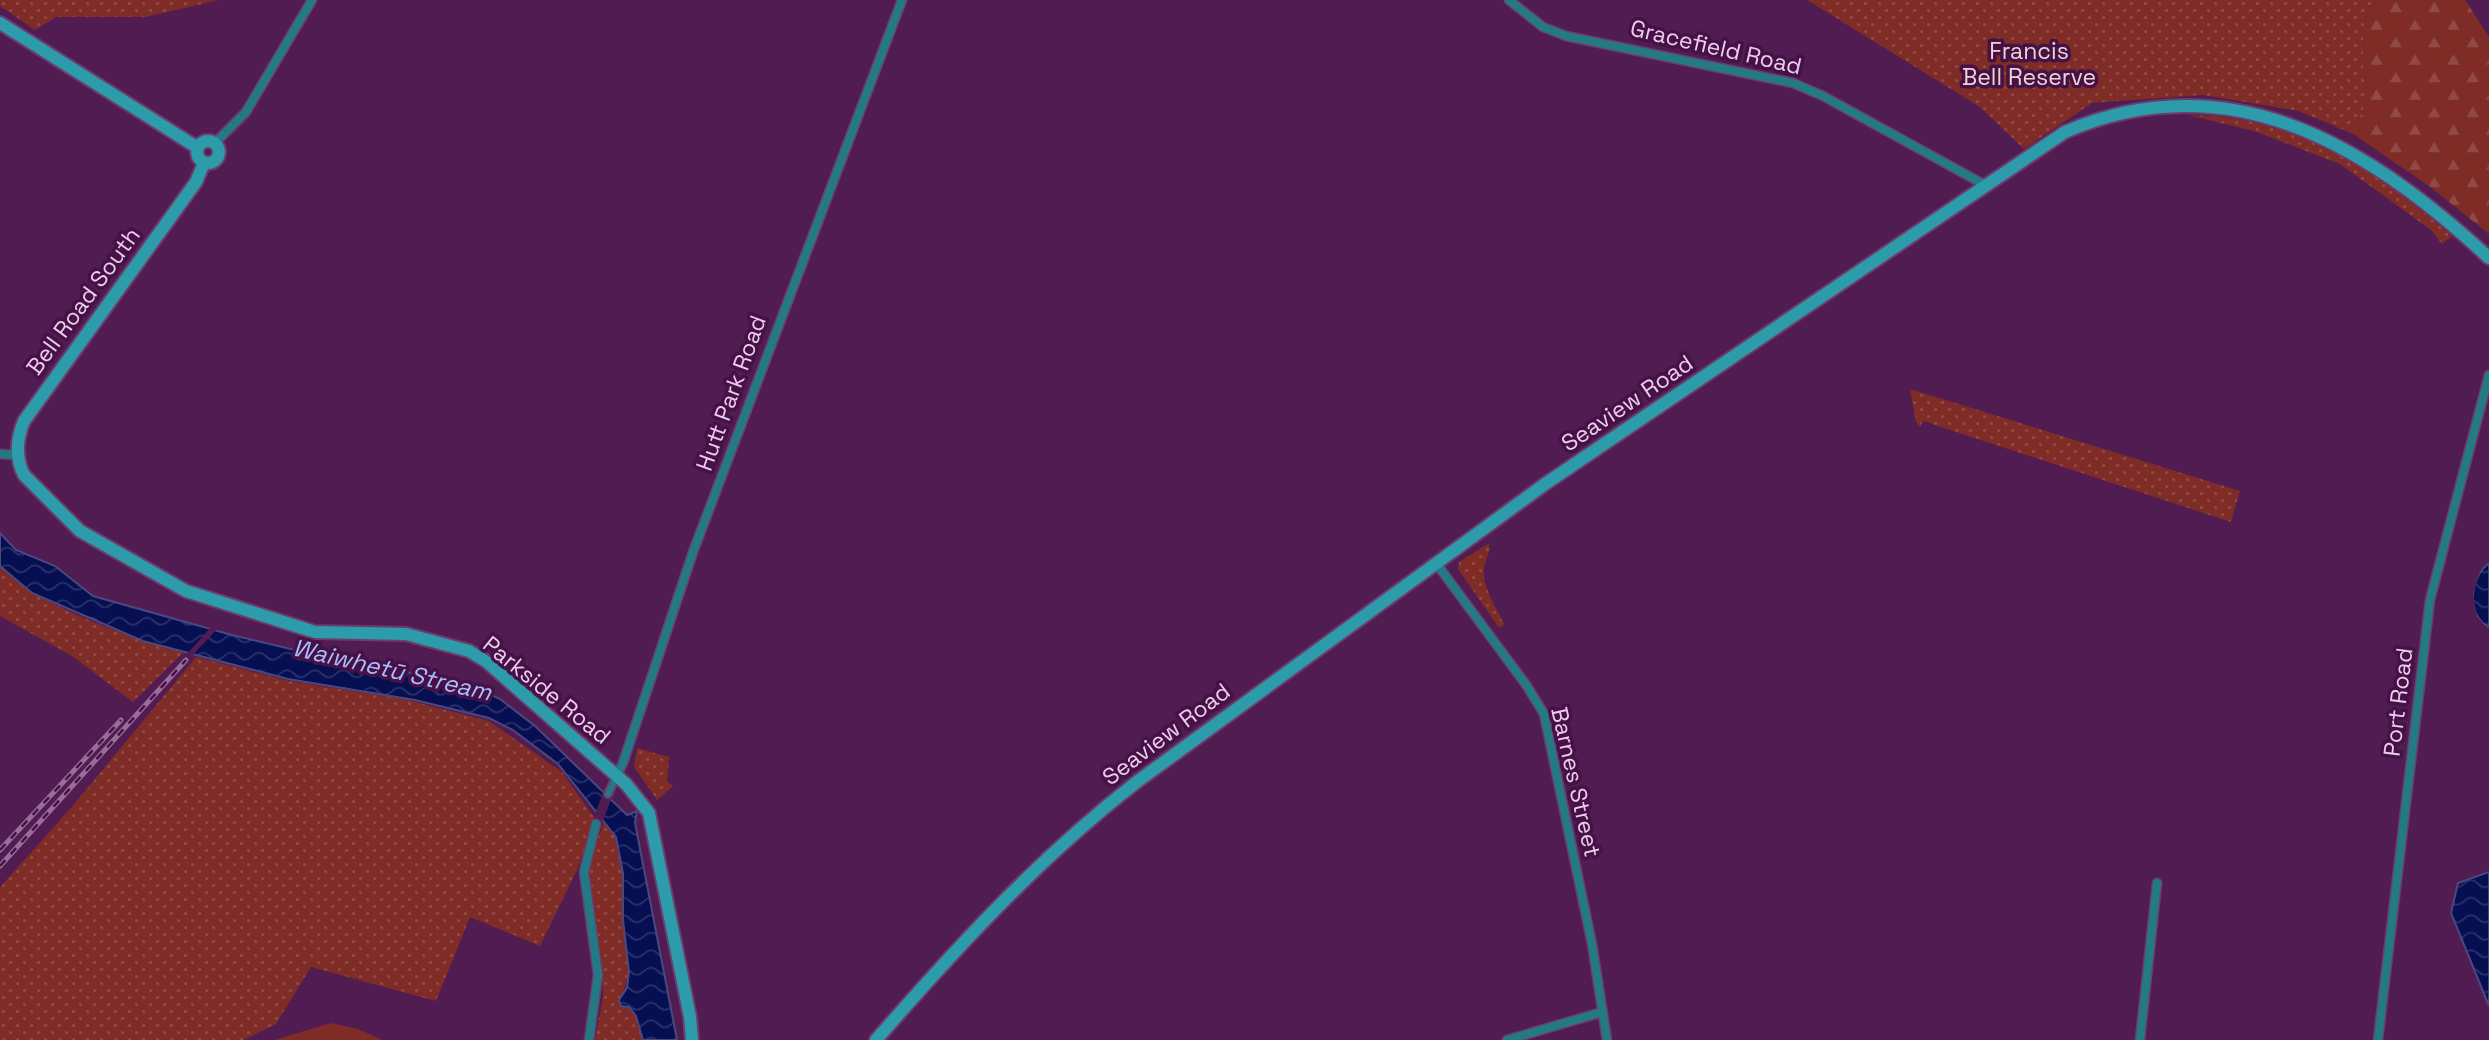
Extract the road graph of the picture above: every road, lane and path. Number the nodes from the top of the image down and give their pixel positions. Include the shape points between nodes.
1 (312, 0) edge
2 (1509, 0) edge
3 (900, 3) edge
4 (0, 23) edge
5 (215, 143) junction
6 (198, 148) junction
7 (204, 163) junction
8 (1985, 186) junction
9 (2489, 258) edge
10 (2489, 375) edge
11 (0, 454) edge
12 (17, 455) junction
13 (1436, 563) junction
14 (617, 775) junction
15 (608, 794) dead end
16 (596, 824) dead end
17 (2157, 883) dead end
18 (1602, 1012) junction
19 (589, 1040) edge
20 (691, 1040) edge
21 (876, 1040) edge
22 (1507, 1040) edge
23 (1607, 1040) edge
24 (2140, 1040) edge
25 (2378, 1040) edge

1 - 5 street via 246,111
2 - 8 street, Gracefield Road via 1543,27 1566,36 1793,83
3 - 14 street, Hutt Park Road via 693,552
4 - 6 main road
5 - 6 main road via 203,142
5 - 7 main road via 218,158
6 - 7 main road
7 - 12 main road, Bell Road South via 196,182 24,421
8 - 9 main road, Seaview Road via 2065,132 2092,121 2163,107 2208,106 2266,116 2334,142 2427,202
8 - 13 main road, Seaview Road
10 - 25 street, Port Road via 2430,600
11 - 12 street
12 - 14 main road, Parkside Road via 33,487 80,531 163,579 186,591 315,632 392,632 469,651 488,662
13 - 18 street, Barnes Street via 1544,714
13 - 21 main road, Seaview Road via 1086,821 998,904
14 - 15 street, Hutt Park Road
14 - 20 main road, Parkside Road via 639,797 653,824
16 - 19 street via 584,873 598,975
17 - 24 street
18 - 22 street
18 - 23 street, Barnes Street

